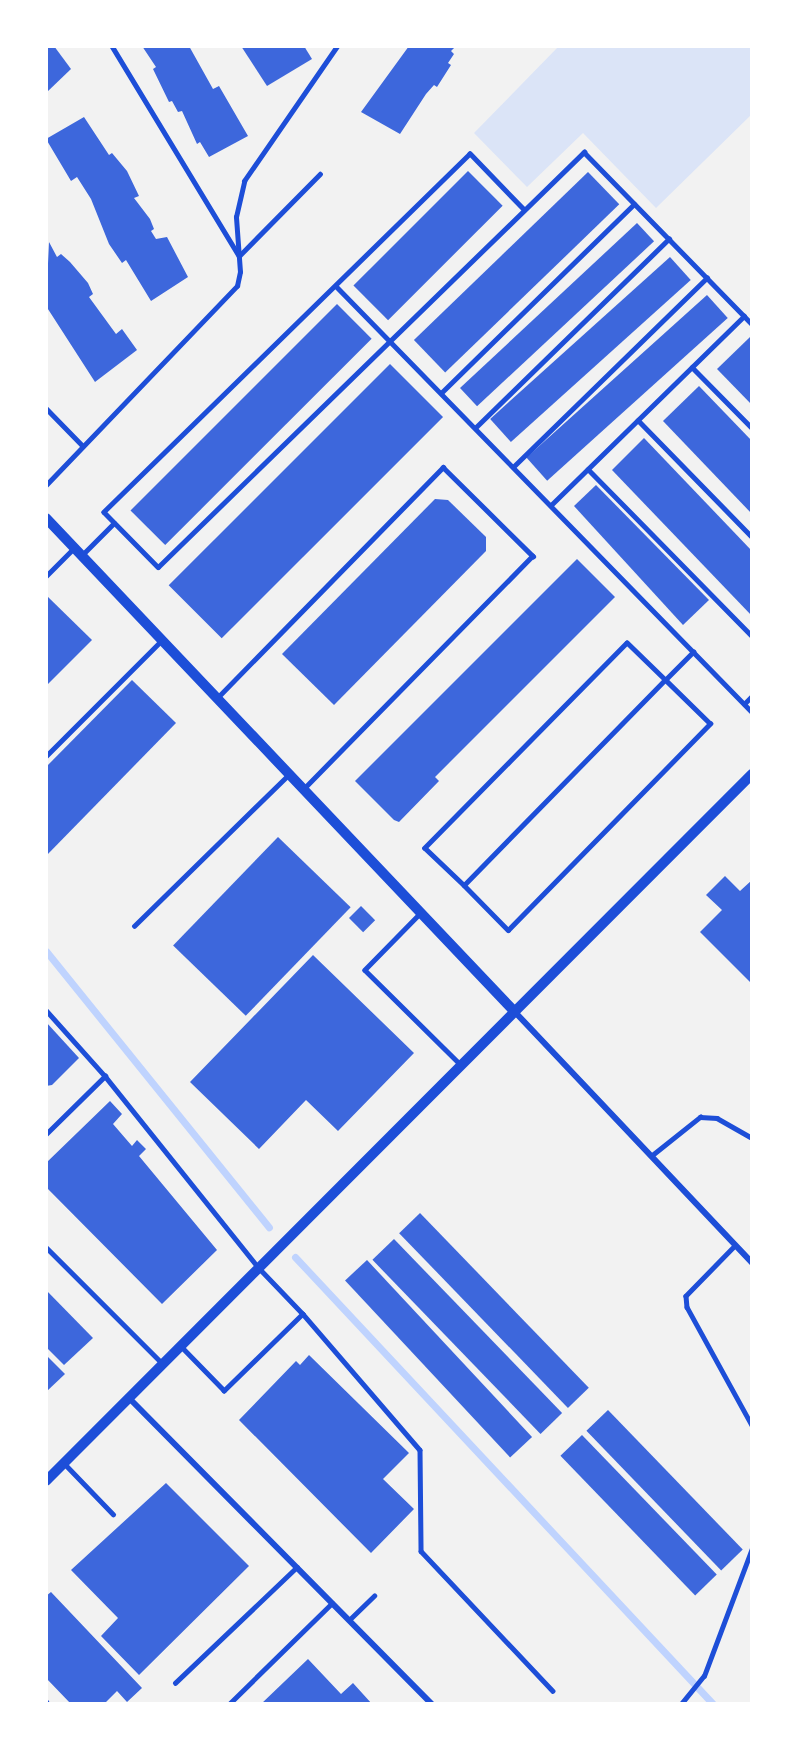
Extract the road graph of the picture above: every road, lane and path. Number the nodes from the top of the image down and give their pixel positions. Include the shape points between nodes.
1 (112, 46) edge
2 (337, 46) edge
3 (320, 174) dead end
4 (634, 204) junction
5 (524, 210) junction
6 (669, 239) junction
7 (239, 256) junction
8 (707, 279) junction
9 (336, 286) junction
10 (744, 316) junction
11 (752, 324) edge
12 (390, 341) junction
13 (692, 367) junction
14 (441, 393) junction
15 (46, 408) edge
16 (638, 420) junction
17 (475, 428) junction
18 (752, 428) edge
19 (83, 446) junction
20 (513, 467) junction
21 (588, 469) junction
22 (46, 485) edge
23 (550, 505) junction
24 (46, 518) edge
25 (114, 523) junction
26 (752, 537) edge
27 (78, 552) junction
28 (46, 576) edge
29 (752, 636) edge
30 (162, 640) junction
31 (693, 652) junction
32 (665, 680) junction
33 (752, 696) edge
34 (217, 698) junction
35 (744, 704) junction
36 (752, 712) edge
37 (46, 756) edge
38 (289, 774) junction
39 (752, 774) edge
40 (304, 789) junction
41 (464, 885) junction
42 (421, 913) junction
43 (134, 926) dead end
44 (46, 1010) edge
45 (513, 1010) junction
46 (460, 1064) junction
47 (105, 1076) junction
48 (46, 1134) edge
49 (752, 1138) edge
50 (651, 1156) junction
51 (735, 1246) junction
52 (46, 1247) edge
53 (752, 1263) edge
54 (258, 1267) junction
55 (303, 1314) junction
56 (180, 1345) junction
57 (162, 1363) junction
58 (128, 1397) junction
59 (752, 1425) edge
60 (64, 1463) junction
61 (46, 1482) edge
62 (113, 1514) dead end
63 (752, 1548) edge
64 (297, 1567) junction
65 (374, 1596) dead end
66 (332, 1603) junction
67 (349, 1620) junction
68 (175, 1683) dead end
69 (553, 1691) dead end
70 (682, 1701) edge
71 (431, 1703) edge
72 (228, 1704) edge

1 - 7 lane
2 - 7 lane via 244,181 236,217
3 - 7 lane
4 - 5 lane via 584,152
4 - 6 lane
4 - 14 lane
5 - 9 lane via 470,154
5 - 12 lane
6 - 8 lane
6 - 17 lane
7 - 19 lane via 237,286
8 - 10 lane
8 - 20 lane
9 - 12 lane
9 - 25 lane via 104,512
10 - 11 lane
10 - 13 lane
12 - 14 lane
12 - 25 lane via 158,567
13 - 16 lane
13 - 18 lane
14 - 17 lane
15 - 19 lane
16 - 21 lane
16 - 26 lane
17 - 20 lane
19 - 22 lane
20 - 23 lane
21 - 23 lane
21 - 29 lane
23 - 31 lane
24 - 27 street
25 - 27 lane
27 - 28 lane
27 - 30 street
30 - 34 street
30 - 37 lane
31 - 32 lane
31 - 35 lane
32 - 41 lane
32 - 41 lane via 627,643 450,822 425,848
32 - 41 lane via 710,724 508,930
33 - 35 lane
34 - 38 street
34 - 40 lane via 442,467 533,556
35 - 36 lane
38 - 40 street
38 - 43 lane
39 - 45 street
40 - 42 street
42 - 45 street
42 - 46 lane via 365,970
44 - 47 lane
45 - 46 street
45 - 50 street
46 - 54 street
47 - 48 lane
47 - 54 lane
49 - 50 lane via 717,1118 700,1117
50 - 51 street
51 - 53 street
51 - 59 lane via 686,1296 687,1307
52 - 57 lane
54 - 55 lane
54 - 56 street
55 - 56 lane via 224,1391
55 - 69 lane via 420,1450 421,1551
56 - 57 street
57 - 58 street
58 - 60 street
58 - 64 street
60 - 61 street
60 - 62 lane
63 - 70 lane via 704,1676
64 - 66 street
64 - 68 lane
65 - 67 lane
66 - 67 street
66 - 72 lane
67 - 71 street

